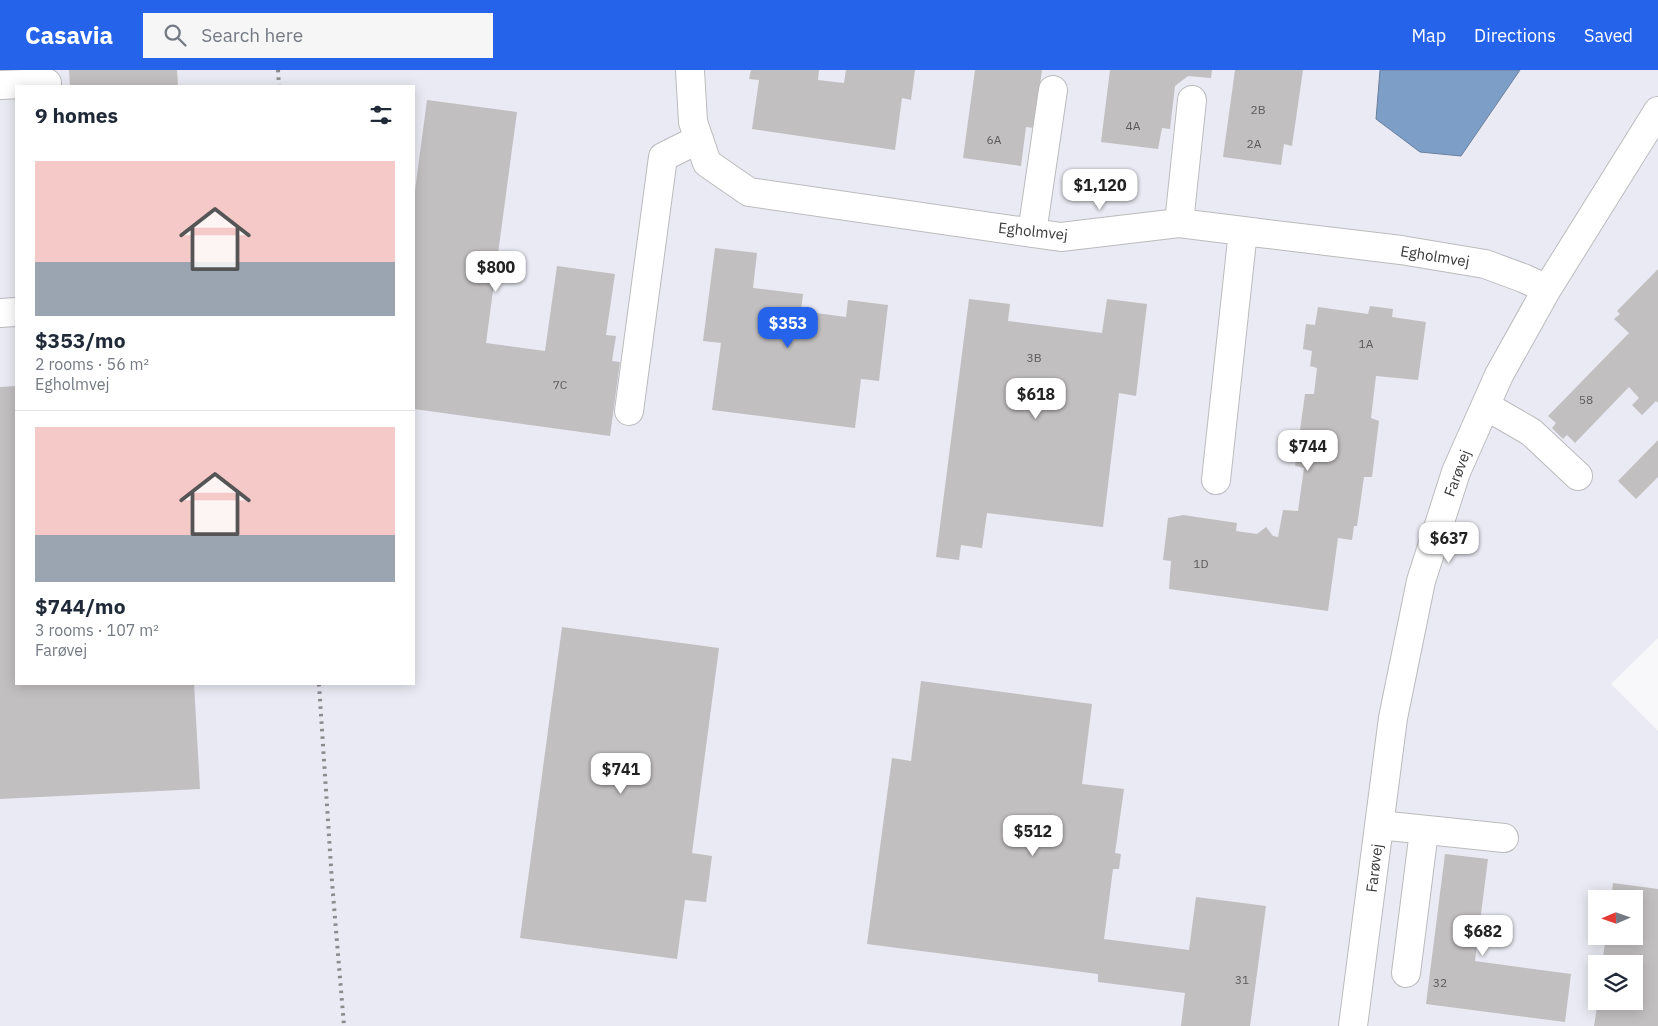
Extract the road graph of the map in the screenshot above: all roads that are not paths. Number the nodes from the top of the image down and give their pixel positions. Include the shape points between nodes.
1 (690, 70) edge
2 (0, 85) edge
3 (47, 85) edge
4 (1053, 90) dead end
5 (1192, 100) dead end
6 (1658, 111) edge
7 (698, 139) junction
8 (1179, 223) junction
9 (1242, 230) junction
10 (1032, 233) junction
11 (1547, 289) junction
12 (15, 312) edge
13 (0, 313) edge
14 (1486, 406) junction
15 (629, 411) dead end
16 (1578, 476) dead end
17 (1216, 480) dead end
18 (1379, 825) junction
19 (1424, 830) junction
20 (1504, 838) dead end
21 (1406, 973) dead end
22 (1354, 1026) edge

1 - 7 street, Egholmvej via 693,122
2 - 3 street
4 - 10 street
5 - 8 street
6 - 11 street, Farøvej
7 - 10 street, Egholmvej via 707,163 749,192
7 - 15 street via 663,157
8 - 9 street, Egholmvej
8 - 10 street, Egholmvej via 1060,237
9 - 11 street, Egholmvej via 1484,264
9 - 17 street
11 - 14 street, Farøvej
12 - 13 street
14 - 16 street via 1531,432
14 - 18 street, Farøvej via 1456,472 1421,581 1393,718
18 - 19 street
18 - 22 street, Farøvej
19 - 20 street
19 - 21 street

